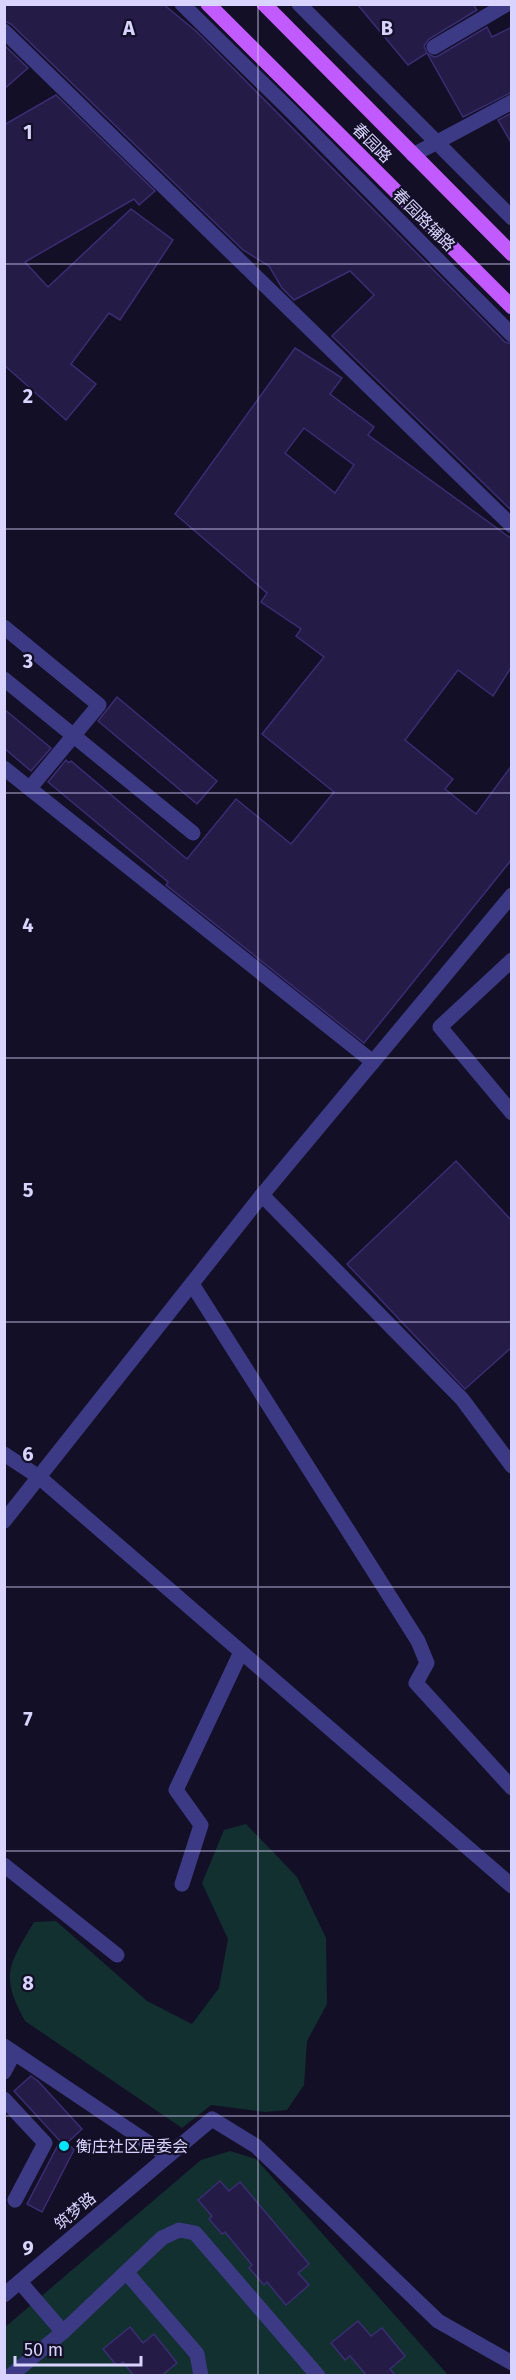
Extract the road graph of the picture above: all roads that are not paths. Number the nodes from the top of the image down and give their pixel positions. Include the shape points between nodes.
1 (182, 4) edge
2 (208, 4) edge
3 (264, 4) edge
4 (299, 4) edge
5 (507, 4) edge
6 (4, 31) edge
7 (434, 46) dead end
8 (512, 102) edge
9 (436, 142) junction
10 (413, 155) junction
11 (512, 218) edge
12 (512, 254) edge
13 (512, 308) edge
14 (512, 335) edge
15 (512, 526) edge
16 (4, 627) edge
17 (4, 679) edge
18 (74, 735) junction
19 (4, 768) edge
20 (30, 788) junction
21 (193, 833) dead end
22 (512, 895) edge
23 (512, 960) edge
24 (373, 1062) junction
25 (512, 1113) edge
26 (262, 1195) junction
27 (192, 1284) junction
28 (4, 1454) edge
29 (512, 1466) edge
30 (39, 1477) junction
31 (4, 1521) edge
32 (242, 1652) junction
33 (512, 1788) edge
34 (4, 1864) edge
35 (182, 1884) dead end
36 (512, 1886) edge
37 (117, 1955) dead end
38 (9, 2050) edge
39 (4, 2072) edge
40 (4, 2099) edge
41 (168, 2156) junction
42 (15, 2200) dead end
43 (126, 2272) junction
44 (10, 2288) edge
45 (63, 2332) junction
46 (512, 2363) edge
47 (10, 2376) edge
48 (201, 2376) edge
49 (318, 2376) edge

1 - 14 street, 春园路辅路
2 - 13 main road, 春园路
3 - 10 main road, 春园路
4 - 9 street
5 - 7 street
6 - 15 street
8 - 9 street
9 - 10 street
9 - 11 street
10 - 12 main road, 春园路
16 - 18 street via 99,705
17 - 18 street
18 - 20 street
18 - 21 street
19 - 20 street
20 - 24 street
22 - 24 street
23 - 25 street via 440,1027
24 - 26 street
26 - 27 street
26 - 29 street via 462,1399
27 - 30 street
27 - 33 street via 418,1641 427,1663 416,1683
28 - 30 street
30 - 31 street
30 - 32 street
32 - 35 street via 176,1790 201,1825
32 - 36 street
34 - 37 street
38 - 39 street
38 - 41 street
40 - 42 street via 45,2143
41 - 44 street, 筑梦路
41 - 46 street, 筑梦路 via 212,2119 256,2146 438,2321
43 - 45 street
43 - 48 street via 197,2354
43 - 49 street via 162,2238 179,2230 195,2233
44 - 45 street
45 - 47 street

